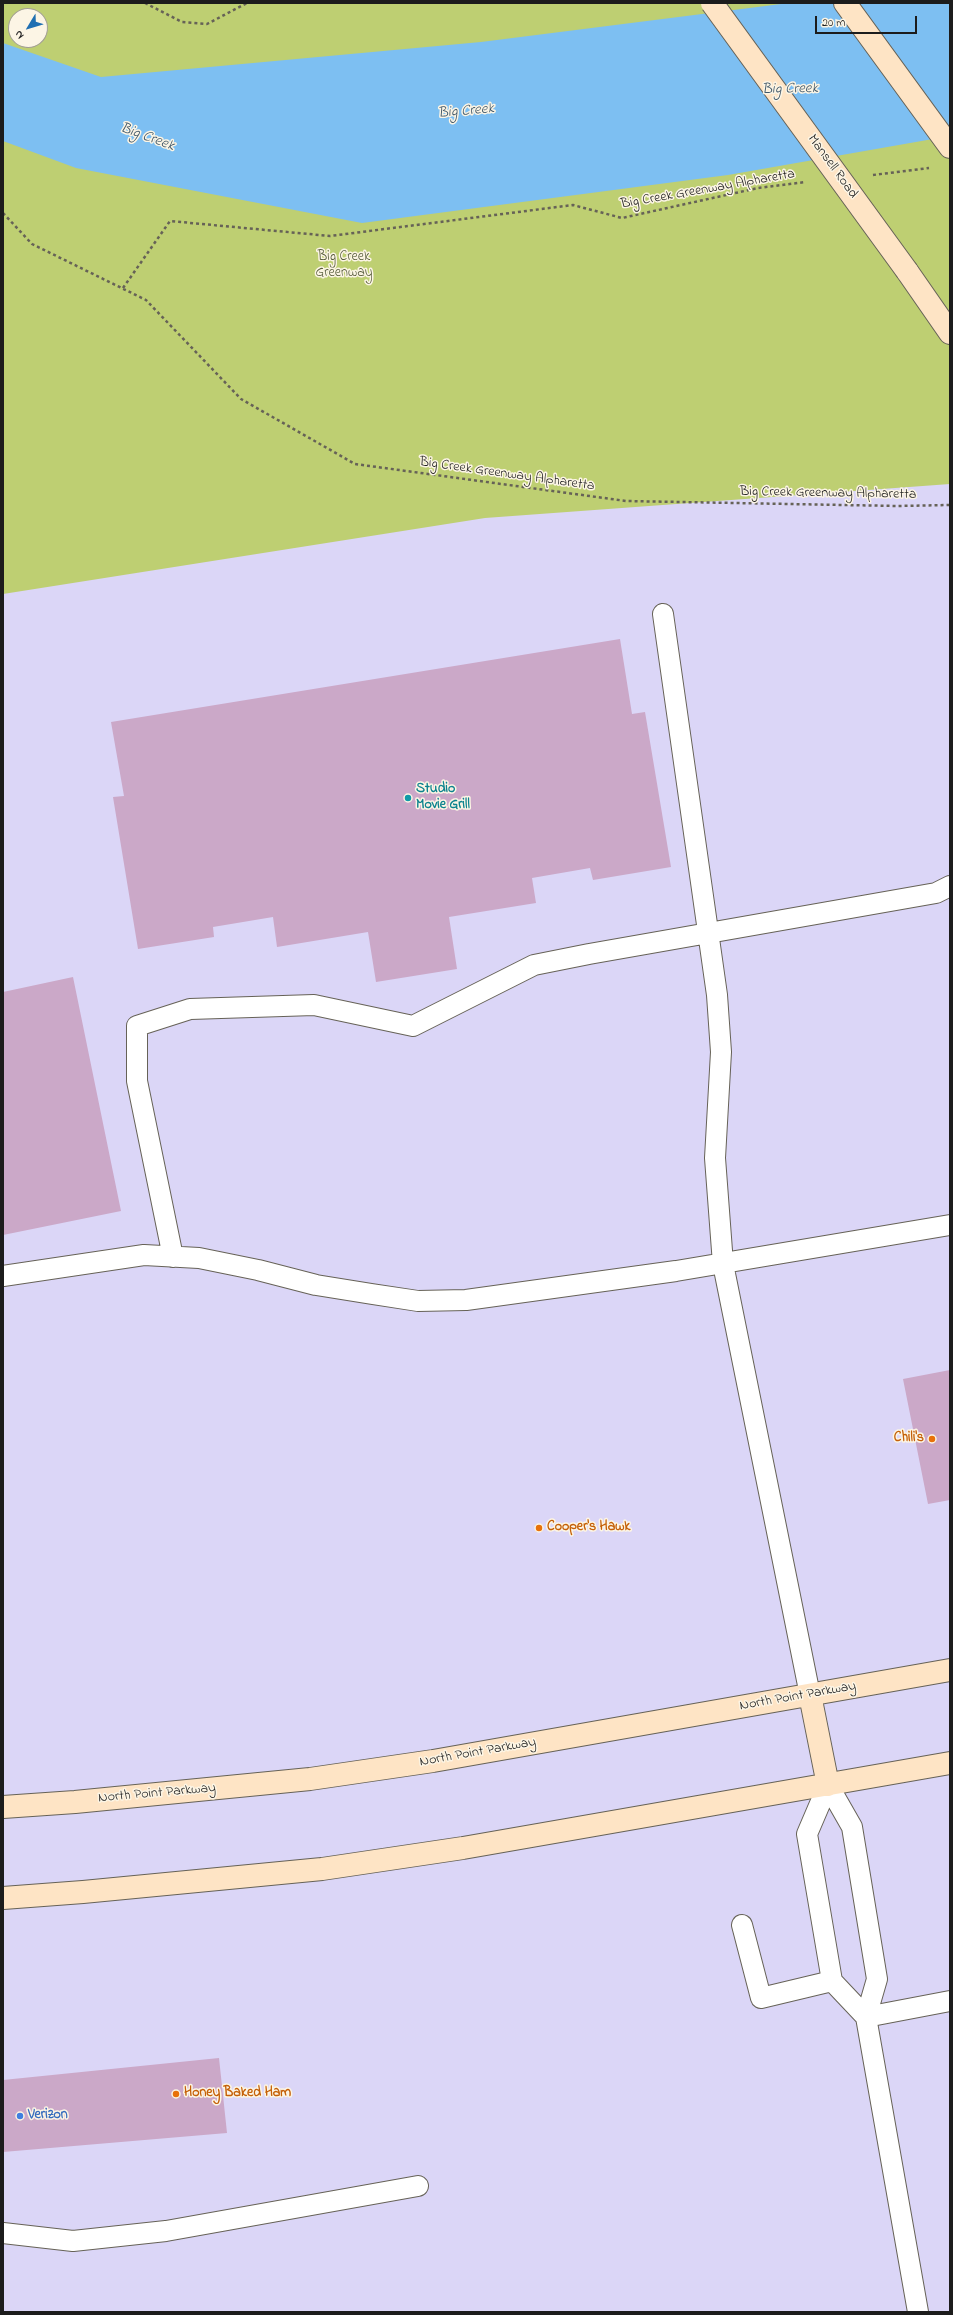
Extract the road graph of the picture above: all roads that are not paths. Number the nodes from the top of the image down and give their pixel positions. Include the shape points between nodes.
1 (712, 3) edge
2 (845, 3) edge
3 (950, 147) edge
4 (950, 333) edge
5 (663, 614) dead end
6 (950, 886) edge
7 (708, 935) junction
8 (941, 1227) edge
9 (173, 1257) junction
10 (723, 1264) junction
11 (3, 1276) edge
12 (950, 1670) edge
13 (810, 1695) junction
14 (950, 1763) edge
15 (828, 1785) junction
16 (3, 1807) edge
17 (3, 1898) edge
18 (742, 1925) dead end
19 (832, 1981) junction
20 (950, 2001) edge
21 (866, 2017) junction
22 (418, 2186) dead end
23 (3, 2233) edge
24 (918, 2312) edge

1 - 4 street, Mansell Road, bridge via 908,271
2 - 3 street
5 - 7 lane
6 - 7 lane via 936,893
7 - 9 lane via 534,965 413,1026 314,1005 190,1009 137,1026 136,1081
7 - 10 lane via 717,995 721,1052 715,1158
8 - 10 lane
9 - 10 lane via 199,1258 316,1285 418,1301 466,1300
9 - 11 lane via 144,1255
10 - 13 lane
12 - 13 street, North Point Parkway
13 - 15 street
13 - 16 street, North Point Parkway via 433,1761 310,1779
14 - 15 street
15 - 17 street via 463,1848 322,1869
15 - 19 lane via 807,1834
15 - 21 lane via 852,1827 877,1979
18 - 19 lane via 761,1998
19 - 21 lane
20 - 21 lane
21 - 24 lane
22 - 23 lane via 166,2231 73,2241

